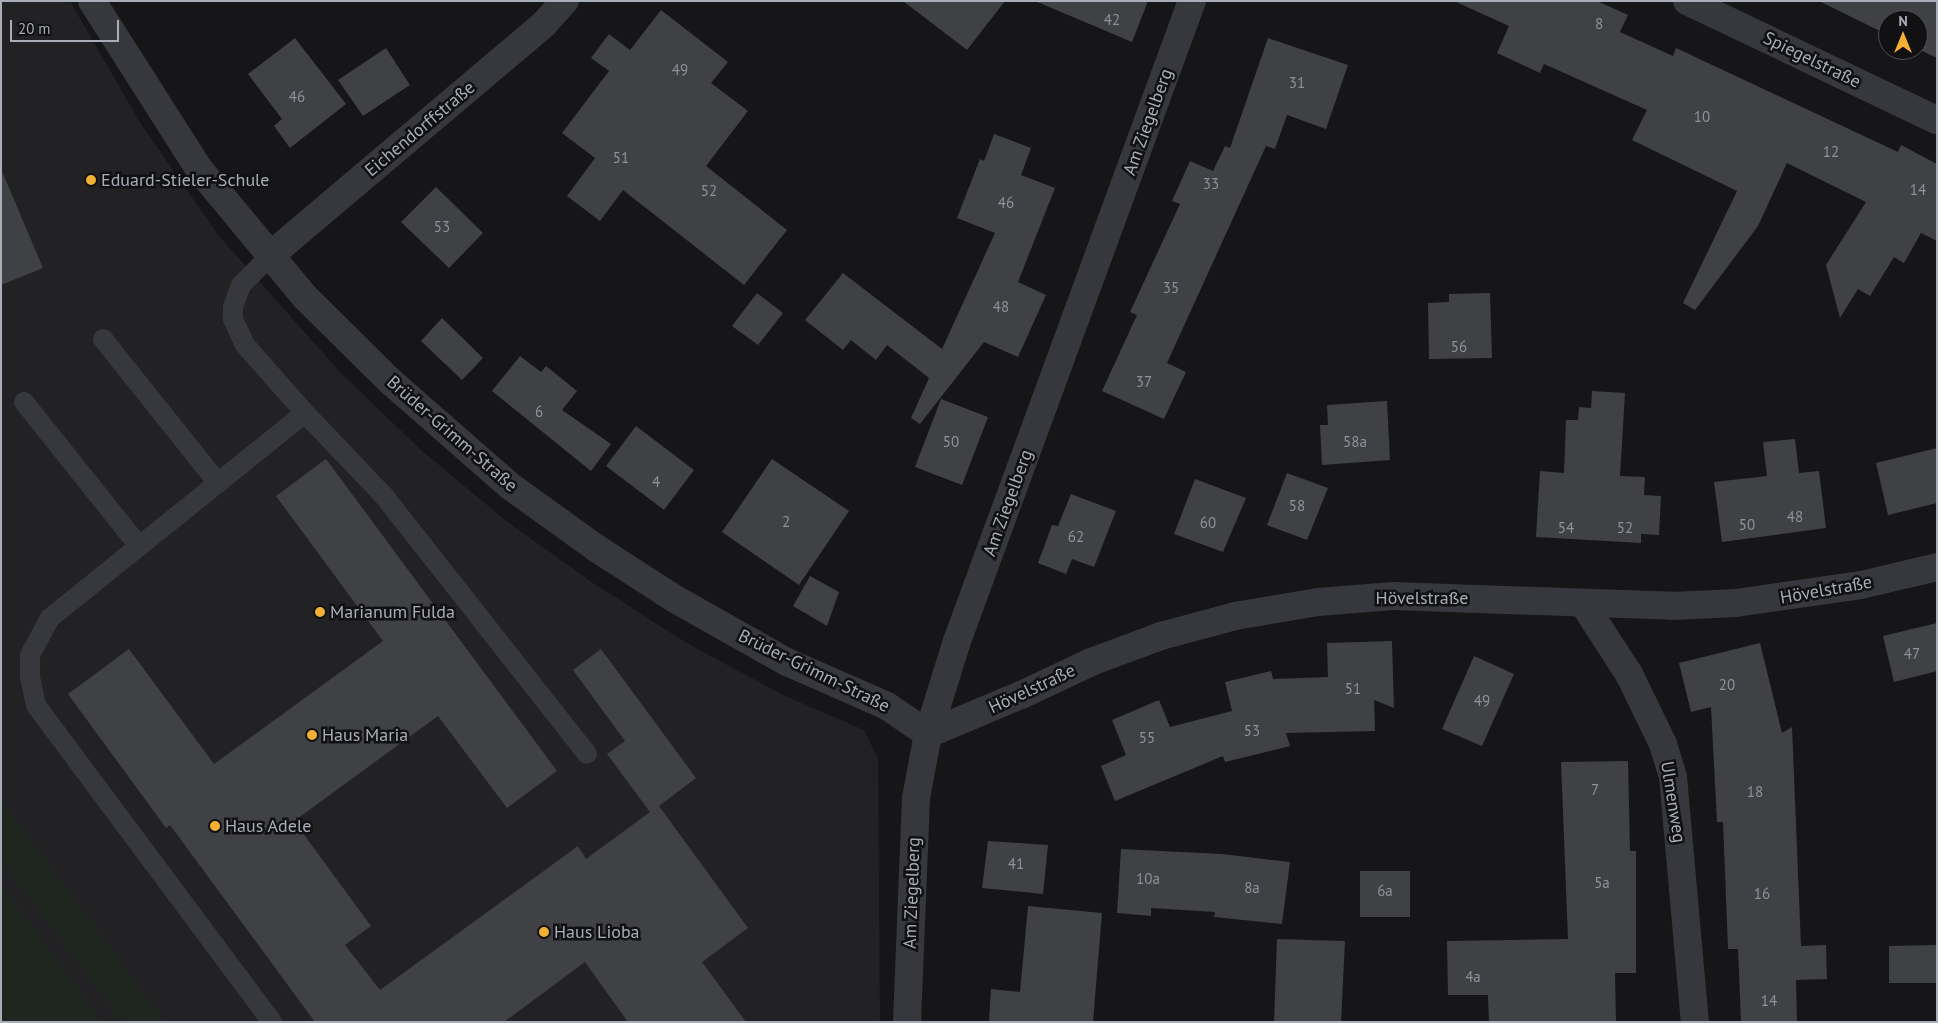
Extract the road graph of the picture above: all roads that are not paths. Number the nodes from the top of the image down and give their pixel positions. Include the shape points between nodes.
1 (92, 1) edge
2 (565, 1) edge
3 (1192, 1) edge
4 (1687, 1) edge
5 (1937, 120) edge
6 (272, 254) junction
7 (103, 339) dead end
8 (24, 402) dead end
9 (305, 413) junction
10 (218, 484) junction
11 (139, 546) junction
12 (1937, 567) edge
13 (1583, 603) junction
14 (928, 734) junction
15 (587, 754) dead end
16 (272, 1022) edge
17 (907, 1022) edge
18 (1695, 1022) edge

1 - 6 street, Brüder-Grimm-Straße via 184,148
2 - 6 street, Eichendorffstraße via 544,24
3 - 14 street, Am Ziegelberg via 957,641
4 - 5 street, Spiegelstraße
6 - 9 lane via 241,285 232,306 232,319 245,345
6 - 14 street, Brüder-Grimm-Straße via 306,297 390,381 510,486 675,598 787,662 887,706
7 - 10 lane
8 - 11 lane
9 - 10 lane
9 - 15 lane via 384,496
10 - 11 lane
11 - 16 lane via 50,618 30,655 30,677 36,705
12 - 13 street, Hövelstraße via 1860,585 1736,603 1673,606
13 - 14 street, Hövelstraße via 1394,596 1318,602 1235,616 1161,636 1100,658
13 - 18 street, Ulmenweg via 1633,682 1663,744 1673,777
14 - 17 street, Am Ziegelberg via 916,798

